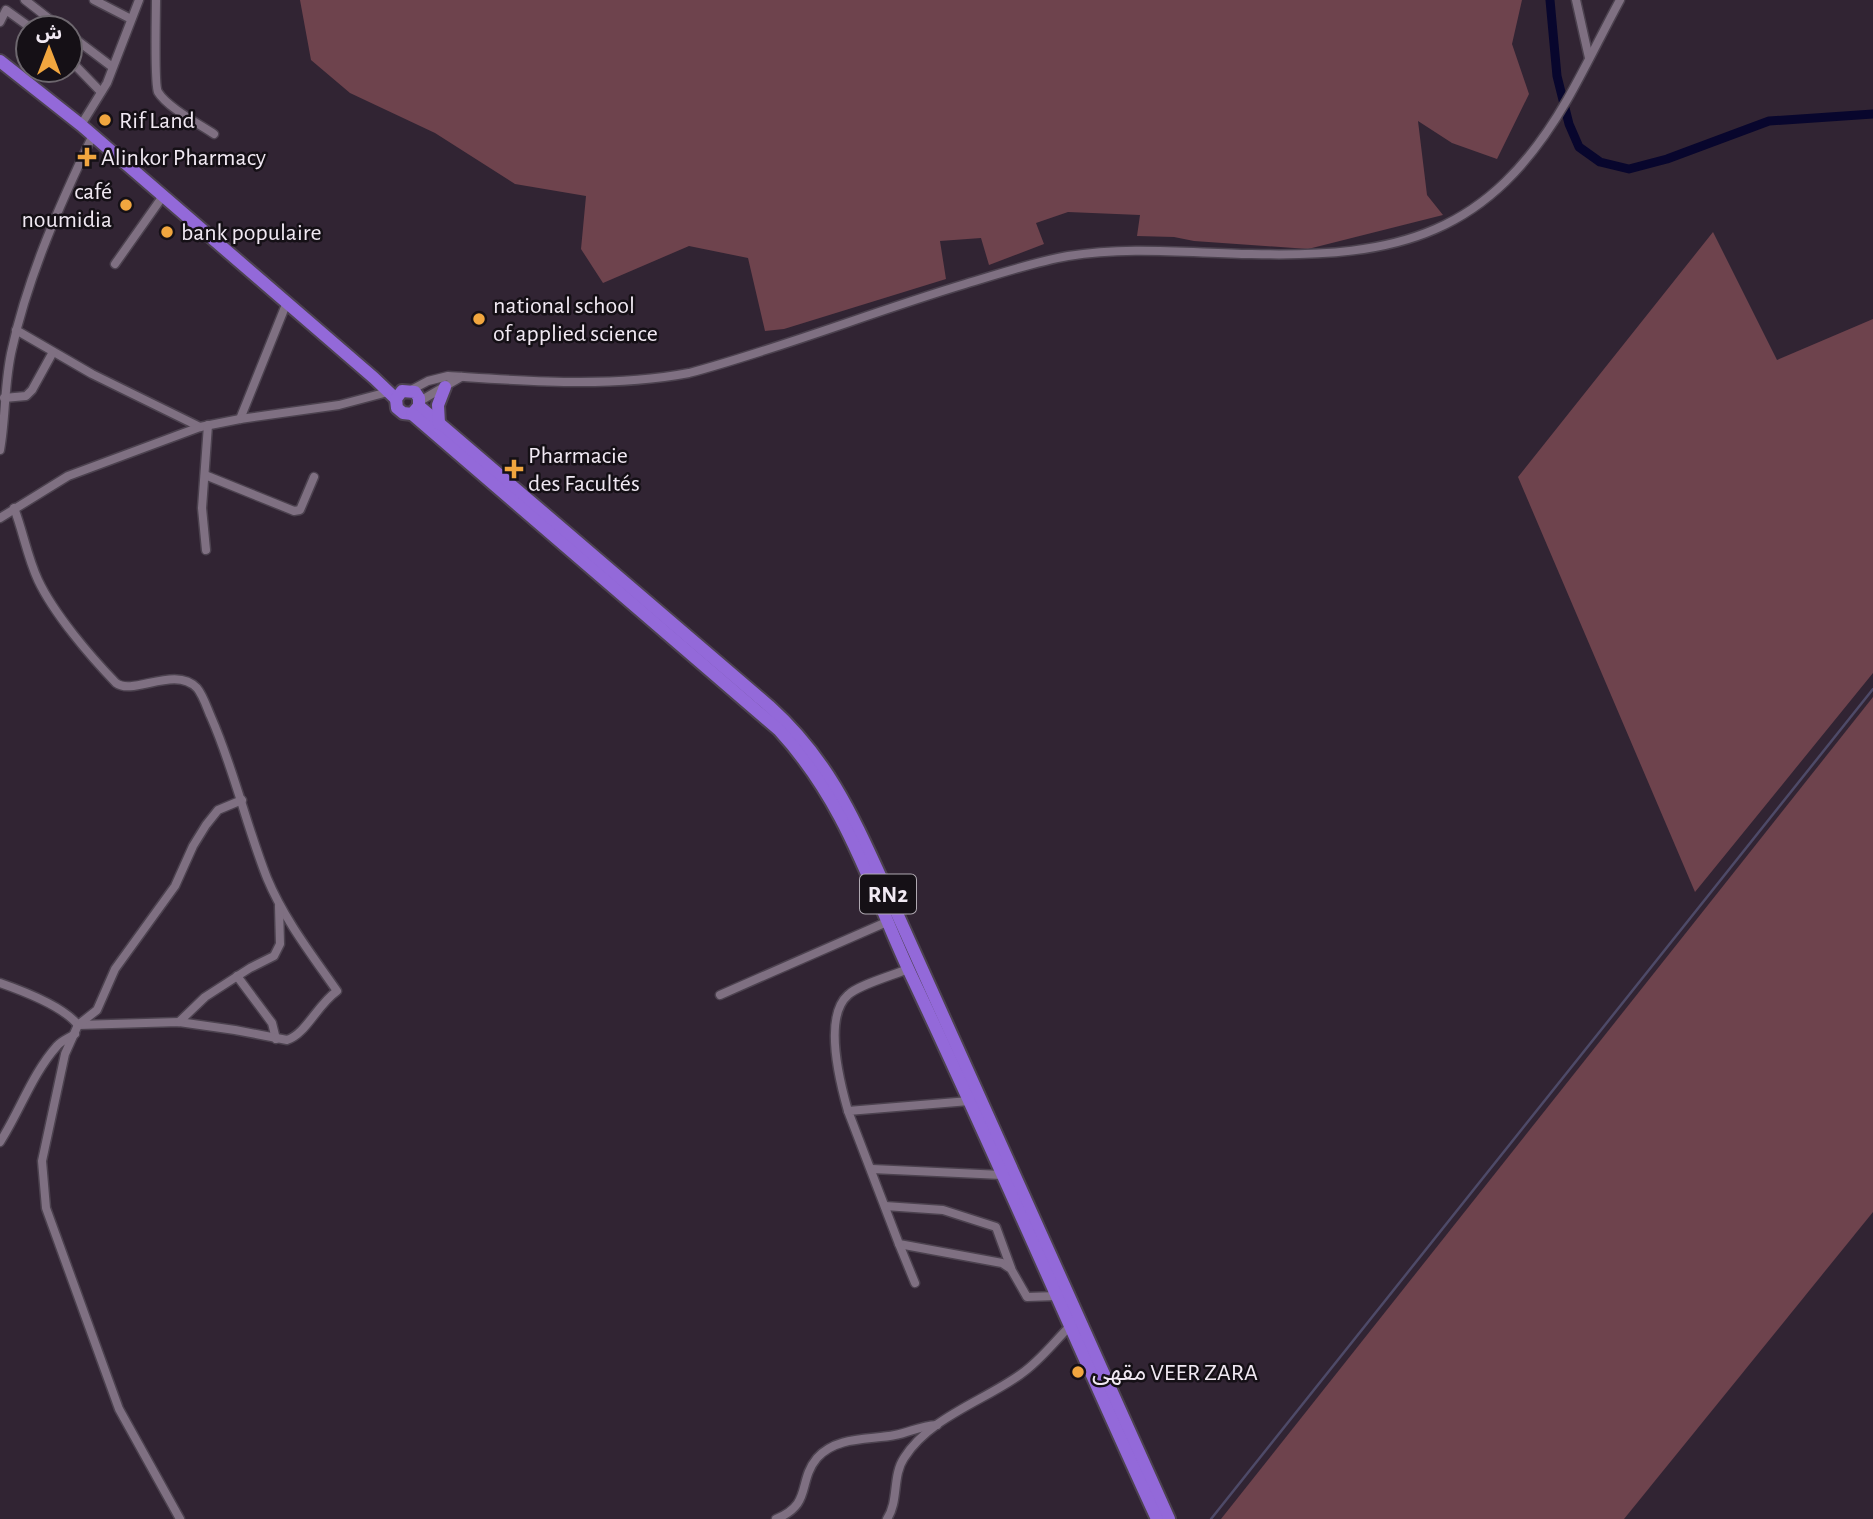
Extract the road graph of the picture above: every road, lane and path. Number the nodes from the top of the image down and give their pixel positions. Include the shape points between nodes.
1 (8, 0) edge
2 (25, 0) edge
3 (94, 0) edge
4 (138, 0) edge
5 (156, 0) edge
6 (1576, 0) edge
7 (1620, 0) edge
8 (6, 10) junction
9 (43, 14) edge
10 (14, 16) edge
11 (131, 19) junction
12 (0, 22) edge
13 (84, 46) edge
14 (1589, 58) junction
15 (0, 61) edge
16 (111, 66) junction
17 (84, 74) edge
18 (102, 92) junction
19 (81, 125) junction
20 (214, 134) dead end
21 (92, 137) junction
22 (163, 196) junction
23 (115, 264) dead end
24 (287, 302) junction
25 (16, 330) junction
26 (53, 352) junction
27 (461, 377) junction
28 (445, 387) junction
29 (399, 393) junction
30 (4, 398) junction
31 (417, 407) junction
32 (240, 419) junction
33 (439, 424) junction
34 (204, 426) junction
35 (1, 427) edge
36 (0, 450) edge
37 (205, 475) junction
38 (314, 477) dead end
39 (14, 508) junction
40 (0, 518) edge
41 (206, 550) dead end
42 (242, 800) junction
43 (278, 903) junction
44 (889, 921) junction
45 (908, 969) junction
46 (237, 975) junction
47 (0, 983) edge
48 (720, 995) dead end
49 (179, 1023) junction
50 (77, 1030) junction
51 (276, 1039) junction
52 (969, 1101) junction
53 (848, 1111) junction
54 (0, 1142) edge
55 (872, 1170) junction
56 (1002, 1175) junction
57 (885, 1206) junction
58 (899, 1244) junction
59 (1011, 1269) junction
60 (915, 1283) dead end
61 (1058, 1296) junction
62 (1071, 1325) junction
63 (937, 1425) junction
64 (180, 1519) edge
65 (776, 1519) edge
66 (887, 1519) edge
67 (1157, 1519) edge
68 (1169, 1519) edge

1 - 8 street
2 - 9 street
3 - 11 street
4 - 11 street
5 - 20 street via 158,91
6 - 14 street
7 - 14 street
8 - 10 street
8 - 12 street
11 - 16 street
13 - 16 street
14 - 27 street via 1530,155 1496,191 1442,228 1411,240 1296,256 1096,251 1028,265 689,373 580,383
15 - 19 highway, RN2
16 - 18 street
17 - 18 street
18 - 19 street
19 - 21 highway, RN2
21 - 22 highway, RN2
21 - 25 street via 37,267
22 - 23 street
22 - 24 highway, RN2
24 - 29 highway, RN2 via 374,378
24 - 32 street
25 - 26 street
25 - 30 street
26 - 30 street via 26,396
26 - 34 street
27 - 28 street
27 - 29 street via 438,378
28 - 31 street
28 - 33 highway via 438,405
29 - 31 highway, RN2 via 417,394
29 - 31 highway, RN2 via 399,411
29 - 32 street
30 - 35 street
31 - 33 highway, RN2
31 - 44 highway, RN2 via 779,730 825,788
32 - 34 street
33 - 68 highway, RN2 via 769,706 821,763 877,869
34 - 37 street
34 - 39 street via 68,476
35 - 36 street
37 - 38 street via 294,511 304,505
37 - 41 street
39 - 40 street
39 - 42 street via 32,565 52,605 120,687 174,679 199,690
42 - 43 street
42 - 50 street via 218,810 206,825 175,886 115,969 97,1010
43 - 46 street via 278,951
43 - 51 street via 337,991 295,1038
44 - 45 highway, RN2
44 - 48 street
45 - 52 highway, RN2
45 - 53 street via 852,992 842,1002 835,1044
46 - 49 street
46 - 51 street via 272,1023
47 - 50 street via 72,1017
49 - 50 street
49 - 51 street
50 - 54 street via 58,1044 35,1077
50 - 64 street via 65,1054 42,1161 46,1208 118,1409
52 - 53 street
52 - 56 highway, RN2
53 - 55 street
55 - 56 street
55 - 57 street
56 - 61 highway, RN2
57 - 58 street
57 - 59 street via 943,1210 996,1227
58 - 59 street via 1002,1263
58 - 60 street
59 - 61 street via 1027,1297
61 - 62 highway, RN2
62 - 63 street via 1023,1373
62 - 67 highway, RN2
63 - 65 street via 856,1439 824,1452 794,1510
63 - 66 street via 900,1465

